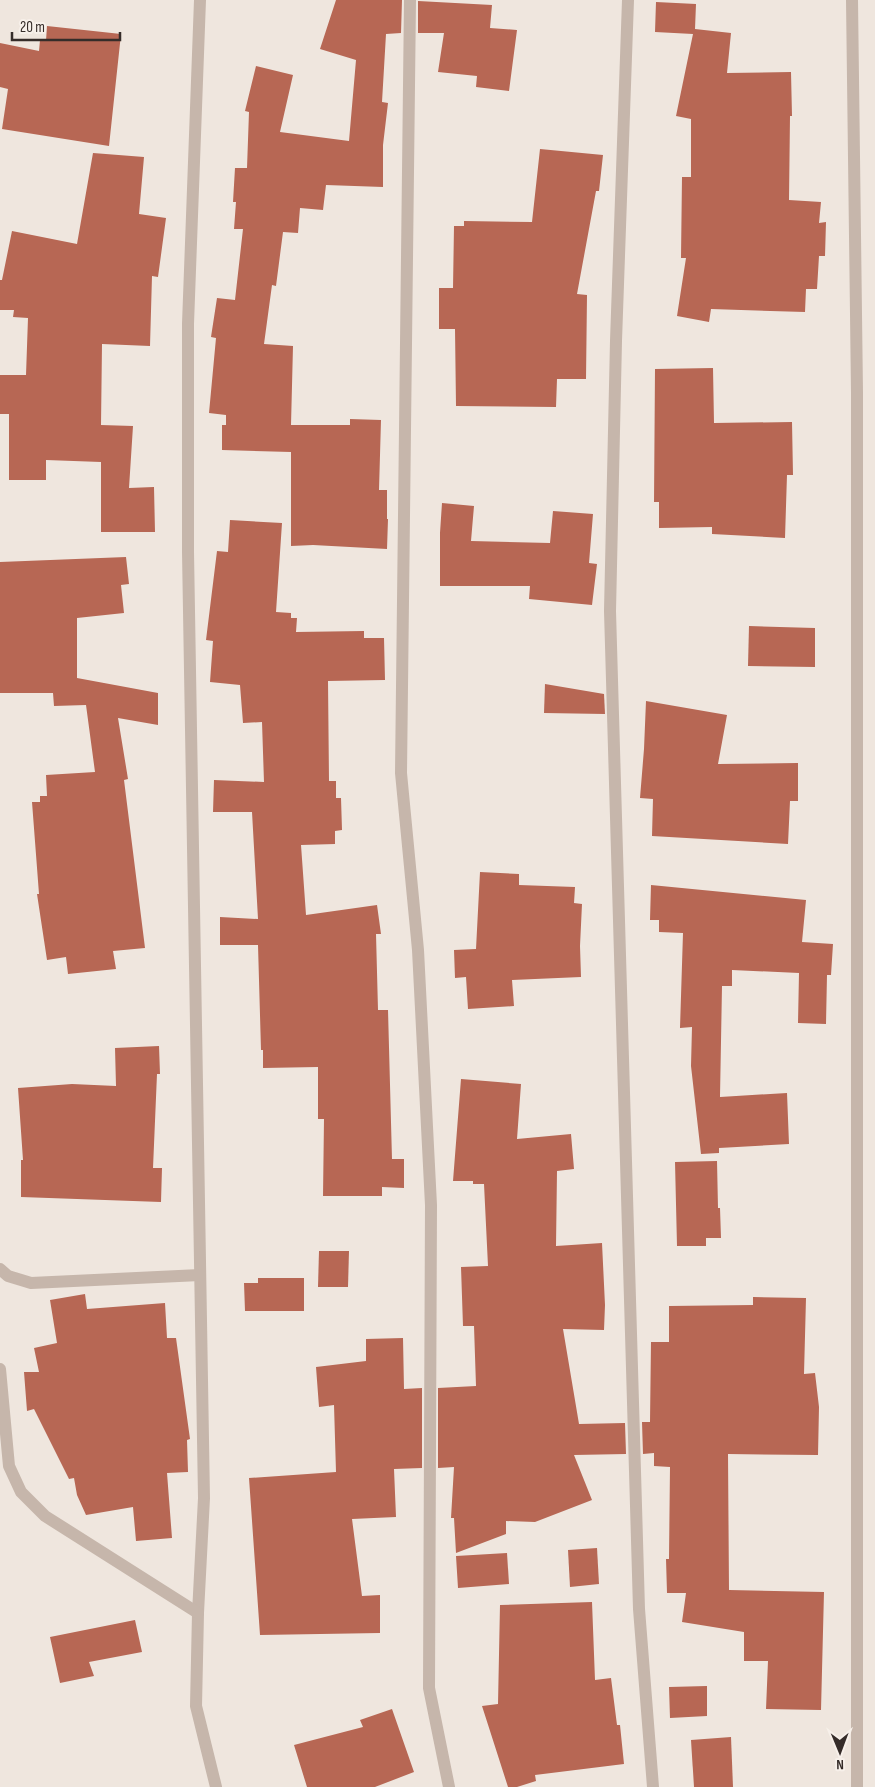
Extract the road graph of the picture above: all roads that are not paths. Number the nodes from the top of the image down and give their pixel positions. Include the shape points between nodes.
1 (200, 0) edge
2 (410, 0) edge
3 (628, 0) edge
4 (852, 0) edge
5 (0, 1269) edge
6 (200, 1275) junction
7 (0, 1369) edge
8 (198, 1613) junction
9 (216, 1787) edge
10 (450, 1787) edge
11 (653, 1787) edge
12 (857, 1787) edge

1 - 6 street via 188,324 188,552
2 - 10 street via 401,773 418,950 431,1205 429,1688
3 - 11 street via 610,611 638,1609
4 - 12 street via 857,392
5 - 6 street via 8,1276 31,1283
6 - 8 street via 204,1498
7 - 8 street via 9,1466 21,1492 45,1516
8 - 9 street via 196,1706

